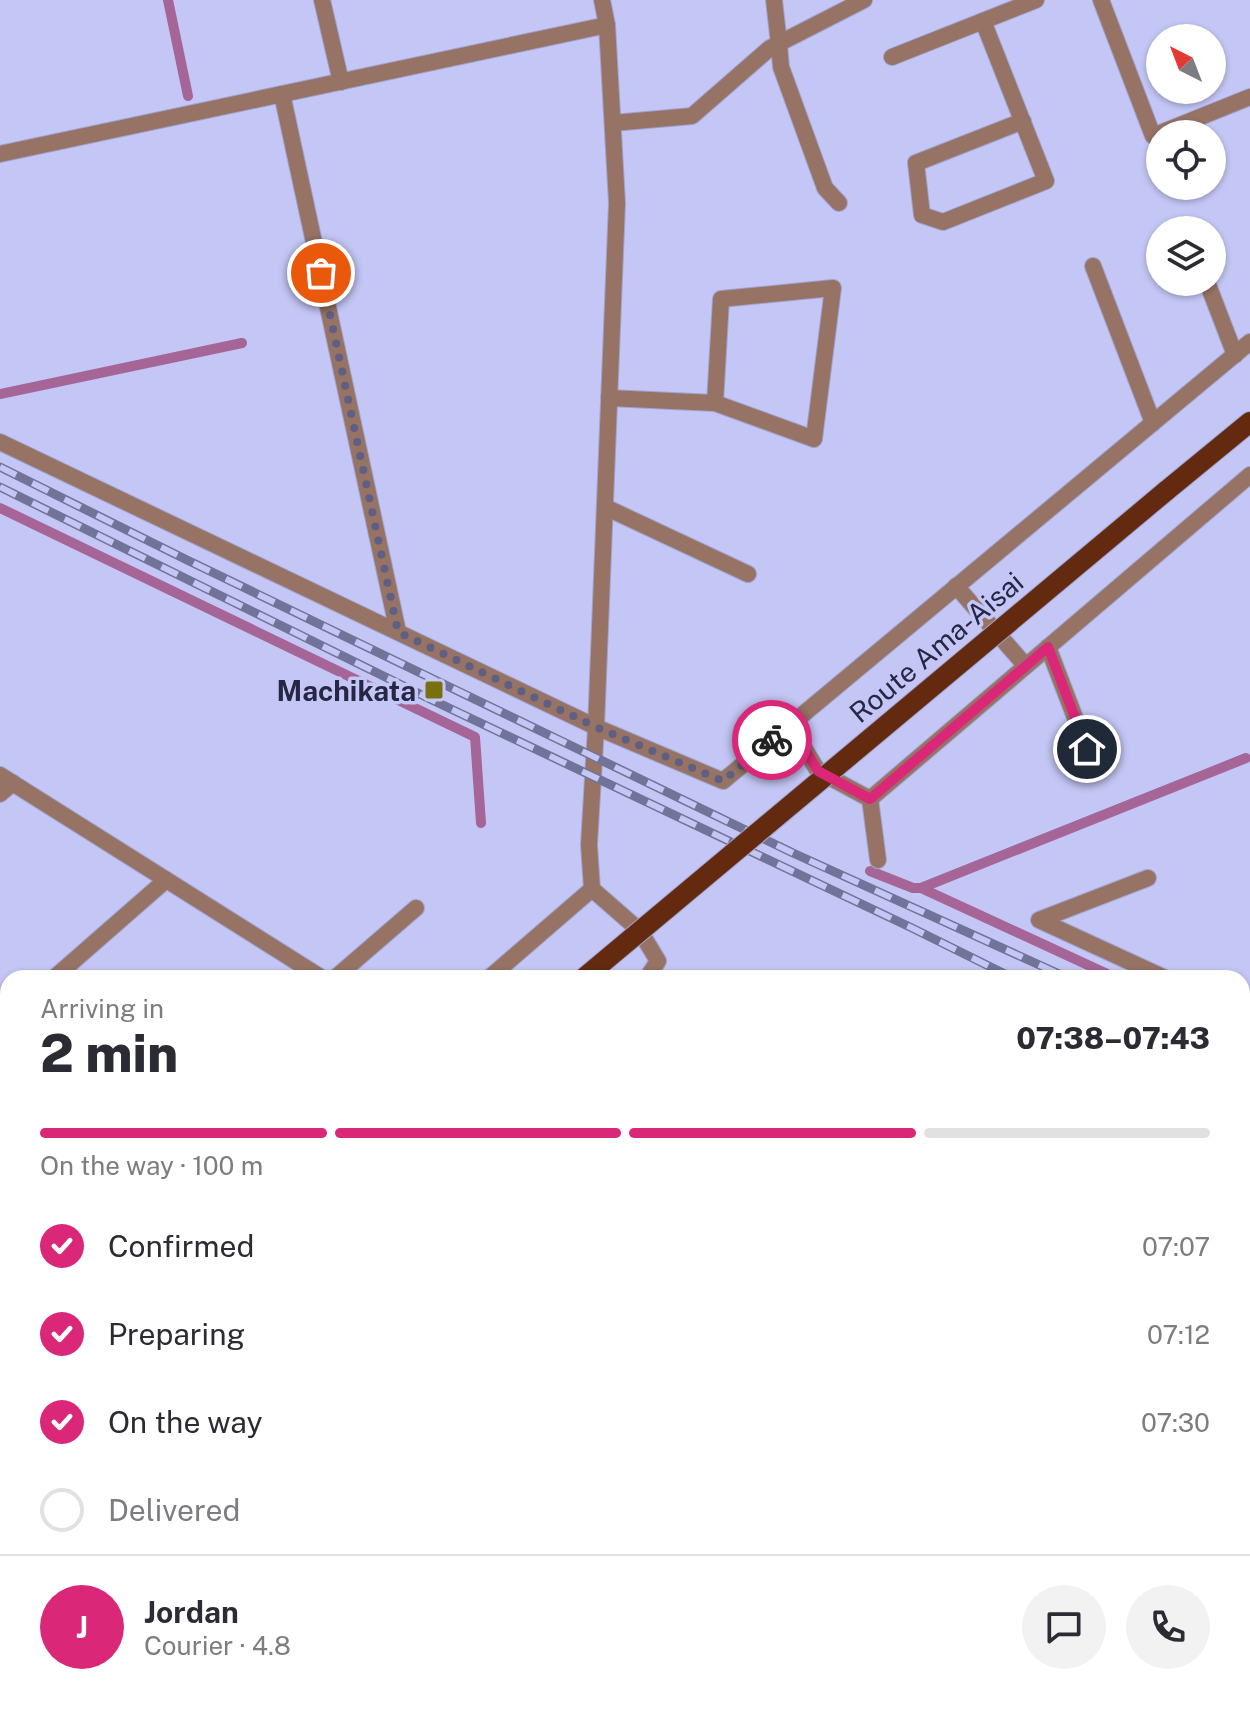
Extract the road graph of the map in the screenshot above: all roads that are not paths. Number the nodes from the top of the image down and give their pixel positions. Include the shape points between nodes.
1 (322, 0) edge
2 (602, 0) edge
3 (774, 0) edge
4 (864, 0) edge
5 (1036, 0) edge
6 (1101, 0) edge
7 (983, 21) junction
8 (607, 25) junction
9 (779, 44) junction
10 (892, 57) dead end
11 (341, 82) junction
12 (282, 94) junction
13 (1250, 97) edge
14 (1023, 121) junction
15 (613, 123) junction
16 (0, 154) edge
17 (839, 203) dead end
18 (1093, 266) dead end
19 (1212, 296) edge
20 (1250, 342) edge
21 (1235, 355) junction
22 (609, 398) junction
23 (715, 403) junction
24 (1250, 422) edge
25 (1153, 423) junction
26 (0, 442) edge
27 (1250, 475) edge
28 (605, 507) junction
29 (748, 574) dead end
30 (956, 586) junction
31 (398, 632) junction
32 (1048, 647) junction
33 (1025, 665) junction
34 (790, 725) junction
35 (596, 727) junction
36 (1087, 749) dead end
37 (4, 784) edge
38 (870, 799) junction
39 (878, 860) dead end
40 (1148, 878) dead end
41 (166, 880) junction
42 (592, 889) junction
43 (416, 908) dead end
44 (63, 970) edge
45 (309, 970) edge
46 (344, 970) edge
47 (498, 970) edge
48 (594, 970) edge
49 (652, 970) edge
50 (1148, 970) edge

1 - 11 street
2 - 8 street
3 - 9 street
4 - 9 street
5 - 7 street
6 - 13 street via 1153,136
7 - 10 street
7 - 14 street
8 - 11 street
8 - 15 street
9 - 15 street via 692,116
9 - 17 street via 781,67 825,188
11 - 12 street
12 - 16 street
12 - 31 street
14 - 14 street via 1046,181 943,222 922,215 916,163
15 - 22 street via 617,203
18 - 25 street
19 - 21 street
20 - 21 street
21 - 25 street
22 - 23 street
22 - 28 street
23 - 23 street via 814,439 833,288 721,299
24 - 48 main road, Route Ama-Aisai, bridge
25 - 30 street
26 - 31 street
27 - 32 street
28 - 29 street
28 - 35 street
30 - 33 street
30 - 34 street
31 - 35 street
32 - 33 street
32 - 36 street
33 - 38 street
34 - 35 street via 723,781
34 - 38 street via 818,771
35 - 42 street via 589,845
37 - 41 street
38 - 39 street
40 - 50 street via 1039,920
41 - 44 street
41 - 45 street
42 - 47 street
42 - 49 street via 640,931 658,961
43 - 46 street

